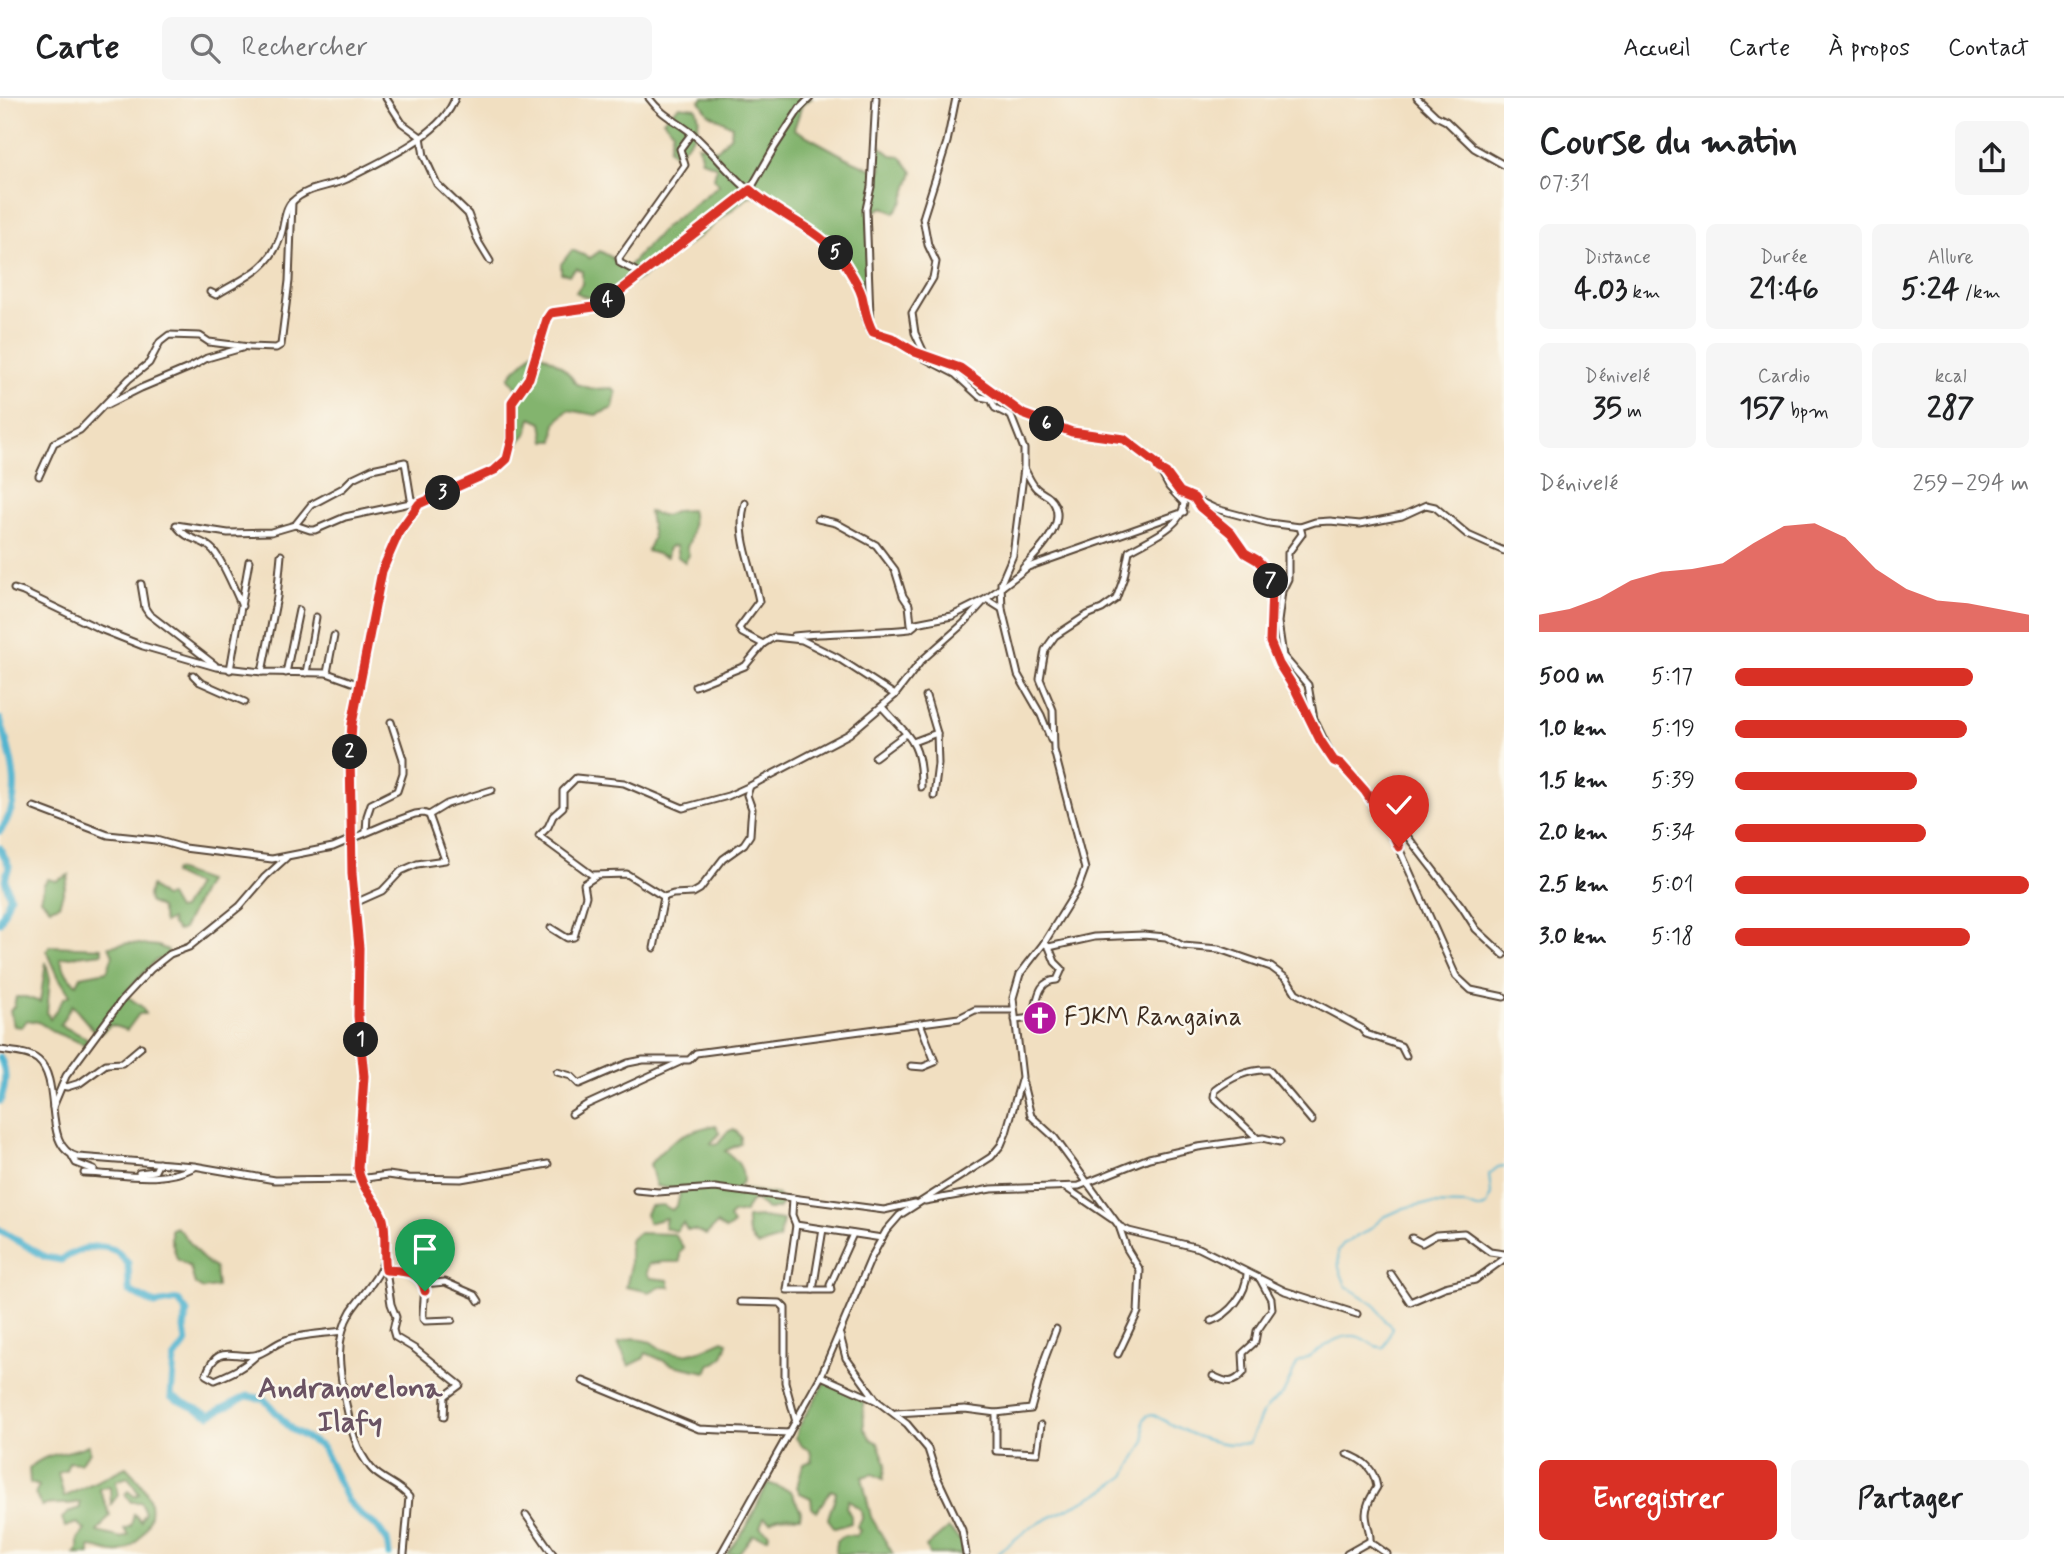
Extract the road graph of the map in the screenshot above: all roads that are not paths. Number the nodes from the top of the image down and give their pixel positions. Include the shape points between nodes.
1 (386, 98) edge
2 (455, 98) edge
3 (649, 98) edge
4 (810, 98) edge
5 (876, 98) edge
6 (956, 98) edge
7 (1420, 100) edge
8 (692, 133) junction
9 (421, 136) junction
10 (1504, 165) edge
11 (750, 190) junction
12 (292, 202) junction
13 (490, 261) dead end
14 (641, 274) junction
15 (210, 292) dead end
16 (865, 318) junction
17 (248, 347) junction
18 (915, 352) junction
19 (925, 355) junction
20 (104, 406) junction
21 (1024, 468) junction
22 (1159, 469) junction
23 (39, 476) dead end
24 (1194, 498) junction
25 (417, 503) junction
26 (745, 503) dead end
27 (1184, 512) junction
28 (818, 519) dead end
29 (295, 525) junction
30 (1300, 527) junction
31 (1504, 551) edge
32 (281, 555) dead end
33 (249, 561) dead end
34 (1013, 578) junction
35 (141, 584) dead end
36 (1001, 587) junction
37 (14, 589) dead end
38 (986, 599) junction
39 (242, 606) junction
40 (1002, 609) junction
41 (299, 610) dead end
42 (316, 617) dead end
43 (915, 625) junction
44 (334, 636) dead end
45 (779, 638) junction
46 (763, 644) junction
47 (217, 667) junction
48 (230, 670) junction
49 (262, 672) junction
50 (286, 673) junction
51 (306, 673) junction
52 (327, 673) junction
53 (193, 675) dead end
54 (360, 685) junction
55 (695, 686) dead end
56 (895, 695) junction
57 (926, 696) dead end
58 (245, 702) dead end
59 (882, 707) junction
60 (391, 722) dead end
61 (937, 733) junction
62 (906, 734) junction
63 (913, 742) junction
64 (1054, 750) junction
65 (875, 757) dead end
66 (1334, 761) junction
67 (750, 786) junction
68 (920, 787) dead end
69 (492, 790) dead end
70 (1365, 791) junction
71 (934, 796) dead end
72 (34, 807) dead end
73 (429, 815) junction
74 (366, 832) junction
75 (352, 838) junction
76 (287, 857) junction
77 (598, 875) junction
78 (664, 897) junction
79 (355, 903) junction
80 (551, 928) dead end
81 (1047, 945) junction
82 (654, 948) dead end
83 (1504, 955) edge
84 (1504, 997) edge
85 (1014, 1010) junction
86 (1015, 1020) junction
87 (920, 1023) junction
88 (141, 1047) dead end
89 (0, 1050) edge
90 (1406, 1056) dead end
91 (683, 1060) junction
92 (911, 1066) dead end
93 (557, 1072) dead end
94 (1022, 1077) junction
95 (62, 1086) junction
96 (53, 1107) junction
97 (572, 1114) dead end
98 (1312, 1122) dead end
99 (1257, 1138) junction
100 (1280, 1142) dead end
101 (72, 1156) junction
102 (159, 1163) junction
103 (548, 1164) dead end
104 (196, 1166) junction
105 (84, 1173) dead end
106 (359, 1179) junction
107 (1087, 1184) junction
108 (1065, 1187) junction
109 (636, 1190) dead end
110 (793, 1198) junction
111 (920, 1202) junction
112 (1114, 1219) junction
113 (796, 1225) junction
114 (1119, 1226) junction
115 (824, 1229) junction
116 (853, 1234) junction
117 (882, 1238) junction
118 (1412, 1238) dead end
119 (1504, 1256) edge
120 (384, 1258) junction
121 (386, 1270) junction
122 (1247, 1274) junction
123 (1391, 1274) dead end
124 (1260, 1279) junction
125 (424, 1284) junction
126 (813, 1290) junction
127 (479, 1301) dead end
128 (740, 1302) dead end
129 (1357, 1314) dead end
130 (452, 1320) dead end
131 (1211, 1321) dead end
132 (1056, 1329) dead end
133 (342, 1331) junction
134 (839, 1335) junction
135 (258, 1354) junction
136 (1118, 1354) dead end
137 (821, 1376) junction
138 (1213, 1376) dead end
139 (583, 1381) dead end
140 (877, 1401) junction
141 (894, 1413) junction
142 (996, 1413) junction
143 (444, 1418) dead end
144 (796, 1422) junction
145 (1041, 1425) dead end
146 (789, 1433) junction
147 (1347, 1454) dead end
148 (526, 1515) dead end
149 (1370, 1541) junction
150 (404, 1554) edge
151 (553, 1554) edge
152 (721, 1554) edge
153 (966, 1554) edge
154 (1347, 1554) edge
155 (1387, 1554) edge

1 - 9 street via 402,122
2 - 9 street
3 - 8 street
4 - 11 street
5 - 16 street via 866,209 870,314
6 - 19 street via 923,218 936,262 933,278 912,313
7 - 10 street via 1474,148
8 - 11 street
8 - 14 street via 680,149 685,166 619,258
9 - 12 street via 347,179 316,186
9 - 13 street via 436,184 468,214
11 - 14 street
11 - 16 street via 826,241 861,294
12 - 15 street via 280,237 265,261 251,276 216,295
12 - 17 street via 282,341 276,348
14 - 25 street via 606,302 551,313 529,378 512,402 507,459 495,470
16 - 18 street via 873,332
17 - 20 street via 207,358
17 - 20 street via 209,342 200,336 169,335 149,363
18 - 19 street
18 - 21 street via 955,374 980,397 991,398 995,408 1011,416 1024,449
19 - 22 street via 960,368 1023,414 1072,432 1124,439
20 - 23 street via 80,430 54,443
21 - 34 street via 1035,487 1050,498 1056,524
21 - 36 street via 1013,555
22 - 24 street via 1180,492
22 - 27 street via 1185,503
24 - 30 street via 1216,509
24 - 66 street via 1269,572 1270,642
25 - 29 street via 345,517 316,530
25 - 29 street via 411,499 405,461 354,478 311,505
25 - 54 street via 382,571
26 - 46 street via 742,528 759,600 739,628
27 - 34 street via 1028,567
27 - 64 street via 1177,522 1129,551 1116,599 1055,636 1045,650 1040,679 1053,710
28 - 43 street via 836,523 876,545 895,570
29 - 39 street via 244,534 176,525 186,537 214,551
30 - 31 street via 1330,521 1360,524 1402,516 1426,505 1435,507 1468,535
30 - 66 street via 1302,534 1287,553 1288,579 1282,591 1279,634 1283,656 1308,685 1314,719
32 - 49 street
33 - 39 street
34 - 36 street
35 - 47 street via 149,614
36 - 38 street
36 - 40 street
37 - 47 street via 143,646
38 - 40 street
38 - 43 street via 952,616
38 - 56 street via 921,660
39 - 48 street
40 - 64 street via 1018,675
41 - 50 street
42 - 51 street
43 - 45 street via 870,634
44 - 52 street
45 - 46 street
45 - 56 street via 802,640
46 - 55 street via 745,666
47 - 48 street
48 - 49 street
49 - 50 street
50 - 51 street
51 - 52 street
52 - 54 street
53 - 58 street
54 - 75 street via 350,753
56 - 59 street
57 - 61 street
59 - 62 street
59 - 67 street via 849,734
60 - 74 street via 403,773 394,793 368,808
61 - 63 street
61 - 71 street
62 - 63 street
62 - 65 street
63 - 68 street via 921,760
64 - 81 street via 1085,869
66 - 70 street
67 - 77 street via 683,808 624,783 576,778 563,791 563,807 539,835
67 - 78 street via 750,835 744,844 723,859 700,889
69 - 73 street via 447,804
70 - 83 street via 1385,808 1476,929
70 - 84 street via 1391,830 1456,976 1471,990
72 - 76 street via 108,835 245,856
73 - 74 street via 415,814
73 - 79 street via 445,860 401,871 382,891
74 - 75 street
75 - 76 street via 333,848
75 - 79 street
76 - 95 street via 240,906 189,947 151,969 122,1000
77 - 78 street via 627,874
77 - 80 street via 584,884 586,896 574,937
78 - 82 street
79 - 106 street via 364,1076
81 - 85 street via 1020,975
81 - 86 street via 1062,968 1060,975 1040,987 1032,1018
81 - 90 street via 1143,935 1166,937 1183,946 1219,949 1271,967 1296,993 1366,1034 1401,1046
85 - 86 street
85 - 87 street via 975,1010 959,1018
86 - 94 street
87 - 91 street via 696,1053
87 - 92 street via 935,1062
88 - 95 street via 122,1063 106,1065 80,1083
89 - 96 street via 32,1056 43,1066
91 - 93 street via 628,1063 579,1084
91 - 97 street
94 - 107 street via 1031,1116 1054,1136
94 - 111 street via 1001,1145 991,1157
95 - 96 street
96 - 101 street via 63,1147
98 - 99 street via 1269,1070 1228,1079 1214,1097
99 - 100 street
99 - 107 street via 1149,1158
101 - 102 street
101 - 102 street via 85,1169 96,1171 144,1173 155,1171
102 - 104 street
103 - 106 street via 461,1179 387,1175
104 - 105 street via 154,1177
104 - 106 street via 275,1180
106 - 120 street via 383,1219
107 - 108 street
107 - 112 street
108 - 111 street via 991,1189
108 - 112 street
109 - 110 street via 715,1188
110 - 111 street via 884,1210
110 - 113 street
111 - 117 street via 900,1215
112 - 114 street
113 - 115 street
113 - 126 street via 787,1290
114 - 122 street via 1199,1248
114 - 136 street via 1140,1270 1138,1312
115 - 116 street
115 - 126 street
116 - 117 street
116 - 126 street via 831,1290
117 - 134 street
118 - 119 street via 1422,1243 1436,1235 1464,1233 1490,1252
119 - 123 street via 1475,1280 1409,1302
120 - 121 street
120 - 133 street
121 - 125 street via 407,1271
121 - 143 street via 396,1317 395,1337 460,1385 445,1396
122 - 124 street
122 - 131 street via 1238,1300
124 - 129 street
124 - 138 street via 1272,1309 1255,1342 1243,1353 1244,1373 1227,1383
125 - 127 street via 445,1282
125 - 130 street via 423,1319
128 - 144 street via 779,1303 785,1308 785,1382
132 - 142 street via 1031,1409
133 - 135 street via 285,1340
133 - 150 street via 341,1385 358,1451 372,1470 409,1497
134 - 137 street
134 - 140 street via 846,1357
135 - 135 street via 228,1352 210,1363 205,1375 215,1380 231,1374
137 - 140 street
137 - 144 street
139 - 146 street via 699,1429
140 - 141 street
141 - 142 street via 965,1409
141 - 153 street via 928,1448 962,1530
142 - 145 street via 996,1451 1037,1454
144 - 146 street
146 - 152 street
147 - 149 street via 1363,1460 1377,1483 1366,1510
148 - 151 street
149 - 154 street
149 - 155 street

